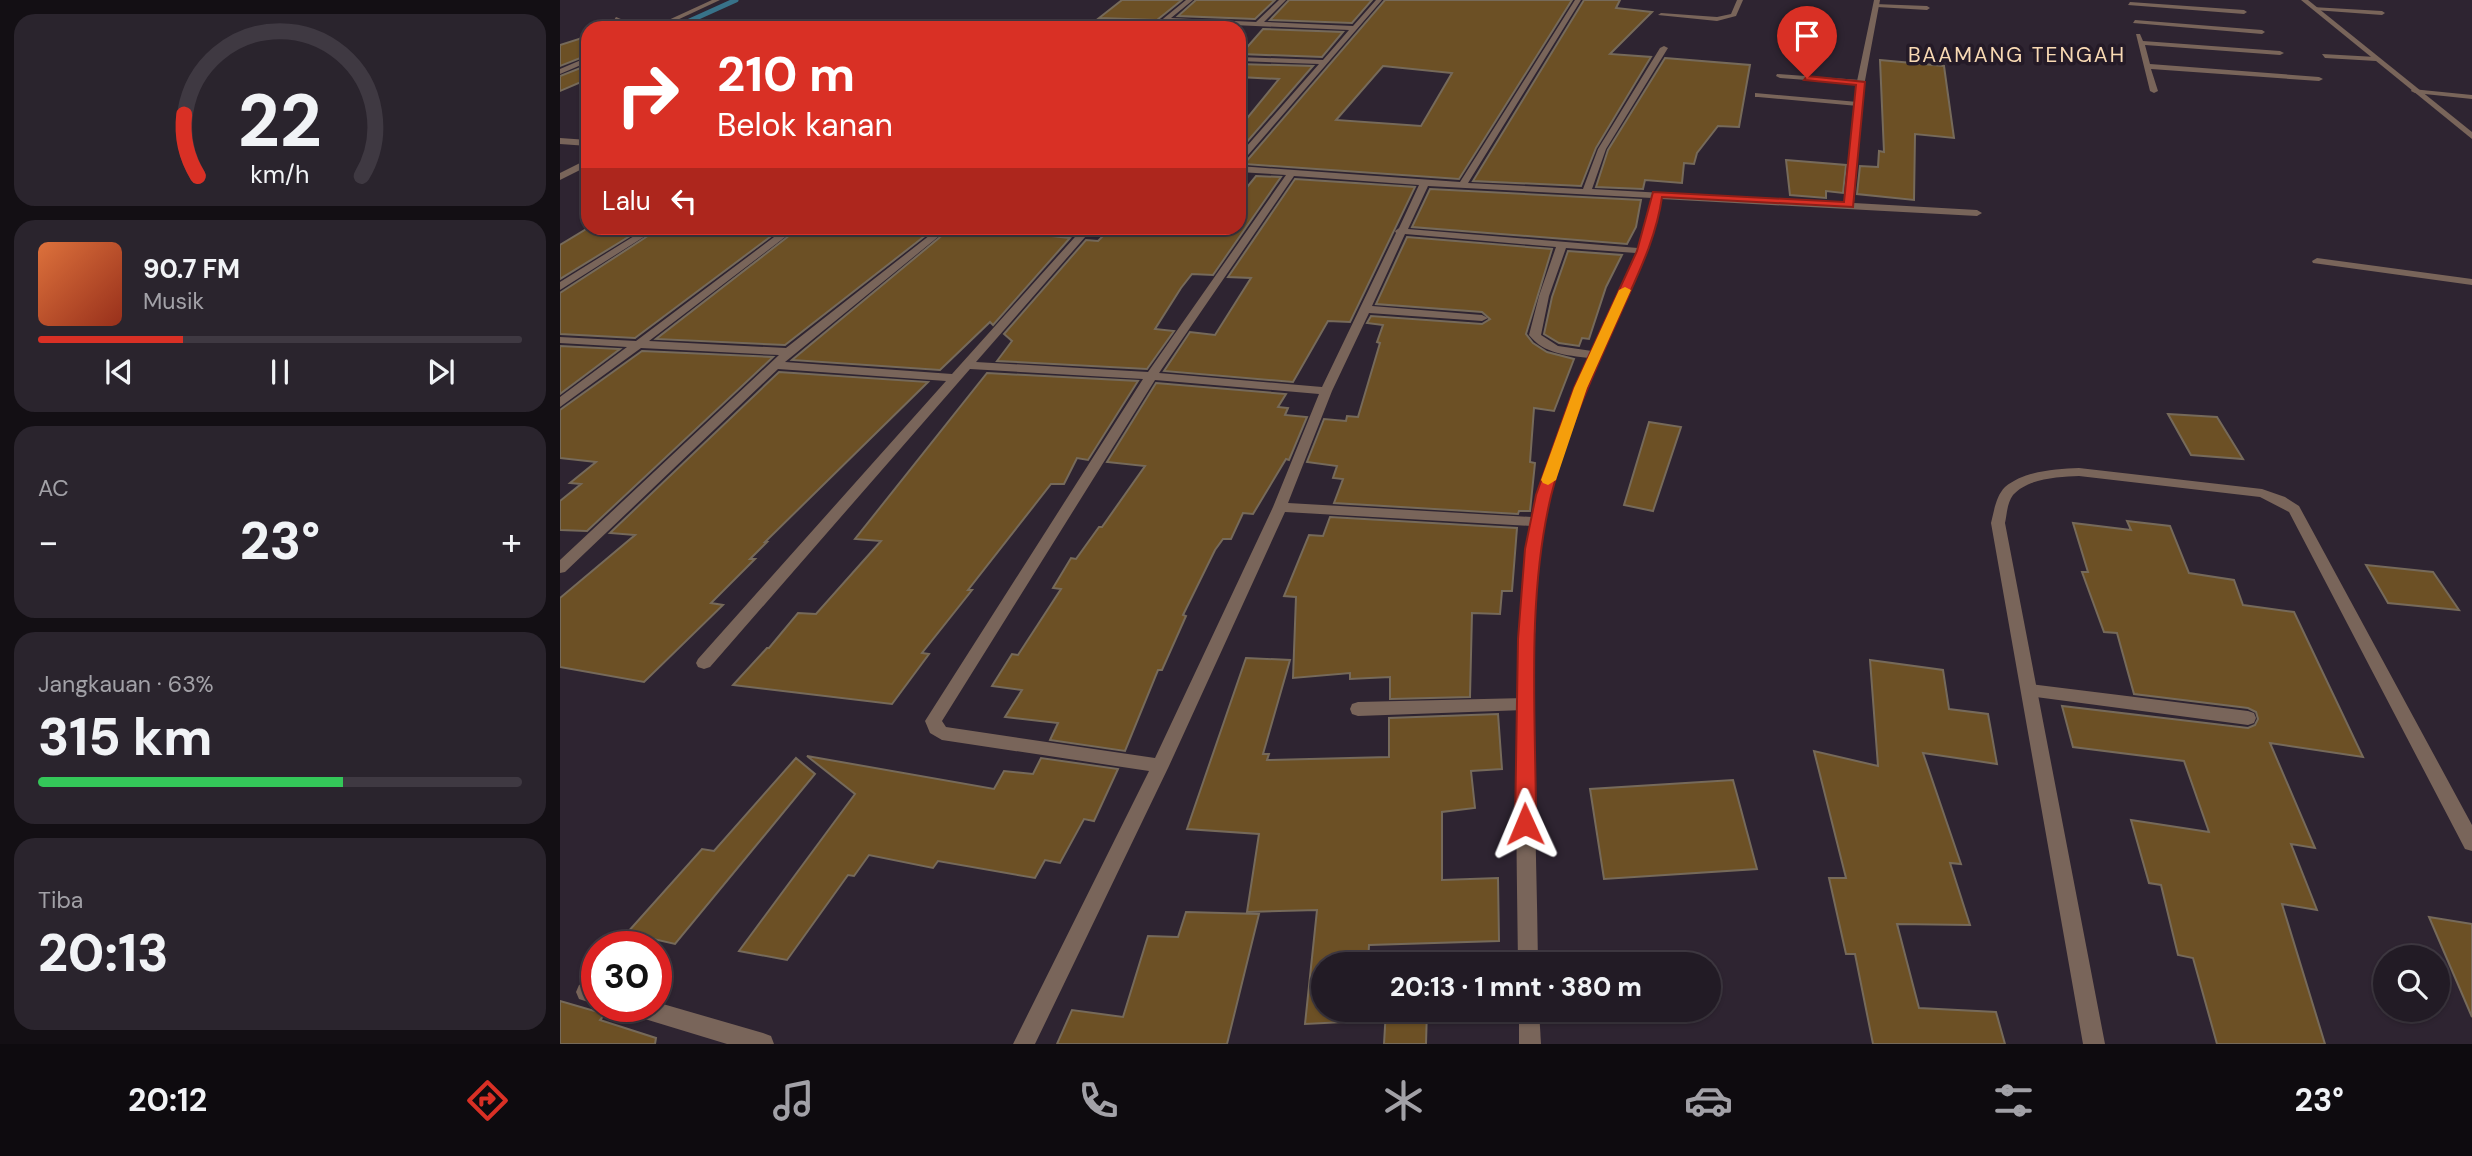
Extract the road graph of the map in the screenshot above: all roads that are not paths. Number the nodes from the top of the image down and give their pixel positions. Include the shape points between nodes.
1 (718, 0) edge
2 (1190, 0) edge
3 (1283, 0) edge
4 (1378, 0) edge
5 (1578, 0) edge
6 (1740, 0) edge
7 (2304, 0) edge
8 (2129, 2) edge
9 (1877, 3) edge
10 (1927, 8) dead end
11 (2314, 8) junction
12 (2244, 12) dead end
13 (2382, 13) dead end
14 (1661, 15) dead end
15 (616, 19) dead end
16 (621, 21) edge
17 (670, 21) edge
18 (1164, 21) edge
19 (2135, 22) junction
20 (1246, 24) edge
21 (1258, 24) junction
22 (1355, 28) junction
23 (2262, 32) dead end
24 (2140, 43) junction
25 (1664, 48) dead end
26 (2280, 53) dead end
27 (2325, 56) dead end
28 (1246, 59) edge
29 (2376, 59) junction
30 (581, 62) edge
31 (1326, 62) junction
32 (2147, 66) junction
33 (560, 72) edge
34 (1780, 76) dead end
35 (2319, 79) dead end
36 (1860, 82) junction
37 (2154, 91) dead end
38 (2415, 92) junction
39 (1758, 95) dead end
40 (2472, 97) edge
41 (1858, 104) junction
42 (2472, 136) edge
43 (560, 141) edge
44 (581, 142) edge
45 (1246, 152) edge
46 (581, 166) edge
47 (1246, 170) edge
48 (1291, 174) junction
49 (560, 177) edge
50 (1425, 183) junction
51 (1462, 184) junction
52 (1587, 190) junction
53 (1657, 194) junction
54 (1849, 205) junction
55 (1977, 213) dead end
56 (1400, 231) junction
57 (642, 235) edge
58 (783, 235) edge
59 (935, 235) edge
60 (1082, 235) edge
61 (1562, 244) junction
62 (1642, 251) junction
63 (2317, 261) dead end
64 (2472, 282) edge
65 (560, 287) edge
66 (1364, 309) junction
67 (1482, 318) dead end
68 (560, 340) edge
69 (634, 345) junction
70 (789, 352) junction
71 (1596, 355) junction
72 (776, 365) junction
73 (967, 365) junction
74 (1151, 376) junction
75 (956, 378) junction
76 (1326, 391) junction
77 (560, 403) edge
78 (1280, 507) junction
79 (1538, 522) junction
80 (560, 568) edge
81 (704, 663) dead end
82 (2029, 690) junction
83 (1525, 704) junction
84 (1358, 709) dead end
85 (2248, 718) dead end
86 (1160, 766) junction
87 (2472, 844) edge
88 (1528, 952) edge
89 (672, 1017) edge
90 (1529, 1022) edge
91 (764, 1044) edge
92 (1024, 1044) edge
93 (1530, 1044) edge
94 (2094, 1044) edge

1 - 17 street
2 - 18 street
3 - 21 street
4 - 22 street
5 - 51 street
6 - 14 street via 1734,15 1717,19
7 - 11 street
8 - 12 street
8 - 19 street
9 - 10 street
9 - 36 street
11 - 13 street
11 - 29 street
15 - 16 street
19 - 23 street
19 - 24 street
20 - 21 street
21 - 22 street
22 - 31 street
24 - 26 street
24 - 32 street
25 - 52 street via 1602,149
27 - 29 street
28 - 31 street
29 - 38 street
30 - 33 street
31 - 45 street
32 - 35 street
32 - 37 street
34 - 36 street
36 - 41 street
38 - 40 street
38 - 42 street
39 - 41 street
41 - 54 street
43 - 44 street
46 - 49 street
47 - 48 street
48 - 50 street
48 - 74 street
50 - 51 street
50 - 56 street
51 - 52 street
52 - 53 street
53 - 54 street
53 - 62 street
54 - 55 street
56 - 61 street
56 - 66 street
57 - 65 street
58 - 69 street
59 - 70 street
60 - 73 street
61 - 62 street
61 - 71 street via 1535,335 1541,344 1554,349
62 - 71 street
63 - 64 street
66 - 67 street
66 - 76 street
68 - 69 street
69 - 70 street
69 - 77 street
70 - 72 street
71 - 79 street via 1556,456
72 - 75 street
72 - 80 street
73 - 74 street
73 - 75 street
74 - 76 street
74 - 86 street via 933,721 942,733
75 - 81 street
76 - 78 street
78 - 79 street
78 - 86 street
79 - 83 street
82 - 85 street
82 - 87 street via 1998,523 2009,491 2052,473 2079,472 2262,493 2294,509
82 - 94 street
83 - 84 street
83 - 88 street
86 - 92 street
89 - 91 street
90 - 93 street

